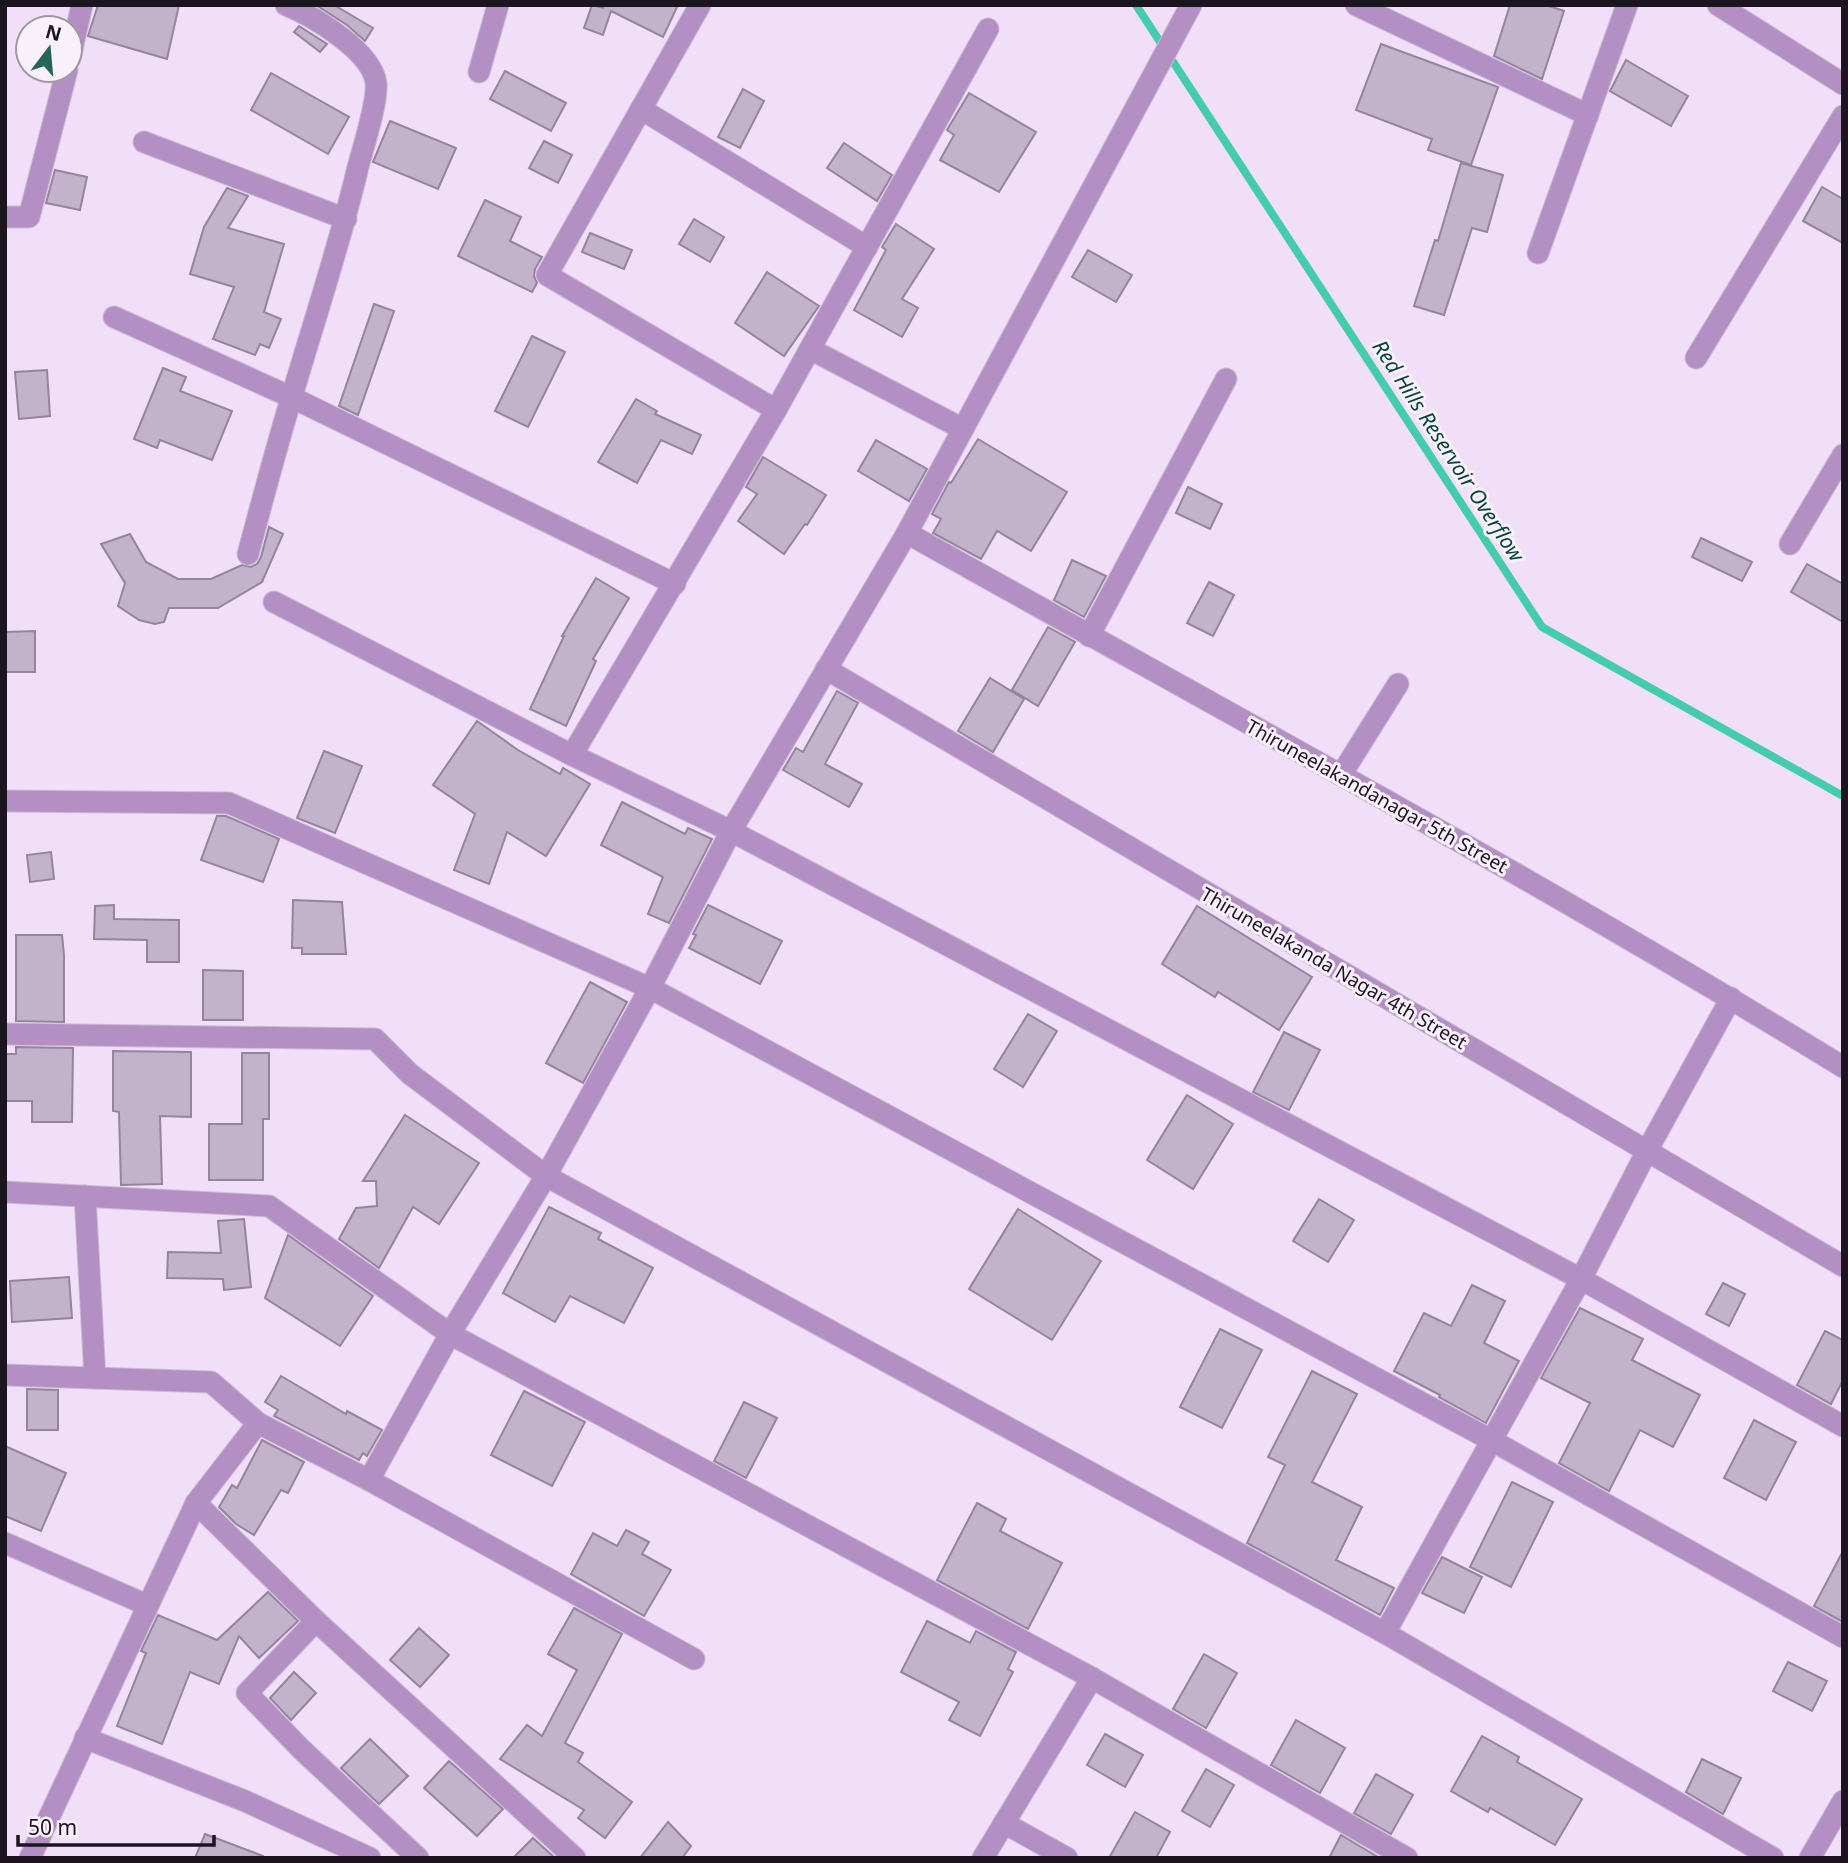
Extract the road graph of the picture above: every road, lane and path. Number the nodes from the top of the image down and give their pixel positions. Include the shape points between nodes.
1 (286, 5) edge
2 (498, 5) edge
3 (700, 5) edge
4 (1191, 5) edge
5 (1356, 5) edge
6 (1627, 5) edge
7 (1718, 5) edge
8 (988, 29) dead end
9 (479, 72) dead end
10 (63, 84) edge
11 (1843, 84) edge
12 (641, 109) junction
13 (1588, 116) junction
14 (1843, 116) edge
15 (144, 142) dead end
16 (5, 217) edge
17 (346, 219) junction
18 (867, 247) junction
19 (1538, 253) dead end
20 (114, 317) dead end
21 (810, 349) junction
22 (1696, 358) dead end
23 (1226, 379) dead end
24 (291, 397) junction
25 (776, 410) junction
26 (963, 429) junction
27 (1843, 455) edge
28 (907, 533) junction
29 (1790, 544) dead end
30 (248, 554) dead end
31 (675, 583) junction
32 (274, 601) dead end
33 (1089, 636) junction
34 (826, 669) junction
35 (1398, 684) dead end
36 (572, 755) junction
37 (1341, 775) junction
38 (5, 801) edge
39 (731, 831) junction
40 (650, 988) junction
41 (1731, 998) junction
42 (5, 1034) edge
43 (1843, 1067) edge
44 (1647, 1151) junction
45 (546, 1176) junction
46 (5, 1192) edge
47 (85, 1196) junction
48 (1843, 1266) edge
49 (1581, 1279) junction
50 (450, 1334) junction
51 (5, 1375) edge
52 (95, 1378) junction
53 (258, 1423) junction
54 (1843, 1426) edge
55 (1491, 1440) junction
56 (369, 1480) junction
57 (196, 1503) junction
58 (5, 1543) edge
59 (147, 1605) junction
60 (316, 1621) junction
61 (1385, 1633) junction
62 (1843, 1637) edge
63 (694, 1659) dead end
64 (1092, 1678) junction
65 (85, 1738) junction
66 (1843, 1801) edge
67 (1004, 1823) junction
68 (30, 1858) edge
69 (370, 1858) edge
70 (418, 1858) edge
71 (575, 1858) edge
72 (983, 1858) edge
73 (1067, 1858) edge
74 (1407, 1858) edge
75 (1773, 1858) edge
76 (1810, 1858) edge

1 - 17 street via 318,20 359,54 376,83
2 - 9 street
3 - 12 street
4 - 26 street
5 - 13 street
6 - 13 street
7 - 11 street
8 - 18 street
10 - 16 street via 29,217
12 - 18 street
12 - 25 street via 547,275
13 - 19 street
14 - 22 street
15 - 17 street
17 - 24 street
18 - 21 street
20 - 24 street
21 - 25 street
21 - 26 street
23 - 33 street
24 - 30 street
24 - 31 street
25 - 31 street
26 - 28 street
27 - 29 street
28 - 33 street, Thiruneelakandanagar 5th Street
28 - 34 street
31 - 36 street
32 - 36 street
33 - 37 street, Thiruneelakandanagar 5th Street
34 - 39 street
34 - 44 street, Thiruneelakanda Nagar 4th Street
35 - 37 street
36 - 39 street
37 - 41 street, Thiruneelakandanagar 5th Street
38 - 40 street via 229,803
39 - 40 street
39 - 49 street
40 - 45 street
40 - 55 street
41 - 43 street, Thiruneelakandanagar 5th Street
41 - 44 street
42 - 45 street via 375,1039 410,1074
44 - 48 street, Thiruneelakanda Nagar 4th Street
44 - 49 street
45 - 50 street
45 - 61 street
46 - 47 street
47 - 50 street via 269,1206
47 - 52 street
49 - 54 street
49 - 55 street
50 - 56 street
50 - 64 street
51 - 52 street
52 - 53 street via 211,1382
53 - 56 street
53 - 57 street
55 - 61 street
55 - 62 street
56 - 63 street
57 - 59 street
57 - 60 street
58 - 59 street
59 - 65 street
60 - 70 street via 247,1693
60 - 71 street
61 - 75 street
64 - 67 street
64 - 74 street
65 - 68 street
65 - 69 street via 245,1801
66 - 76 street
67 - 72 street
67 - 73 street

